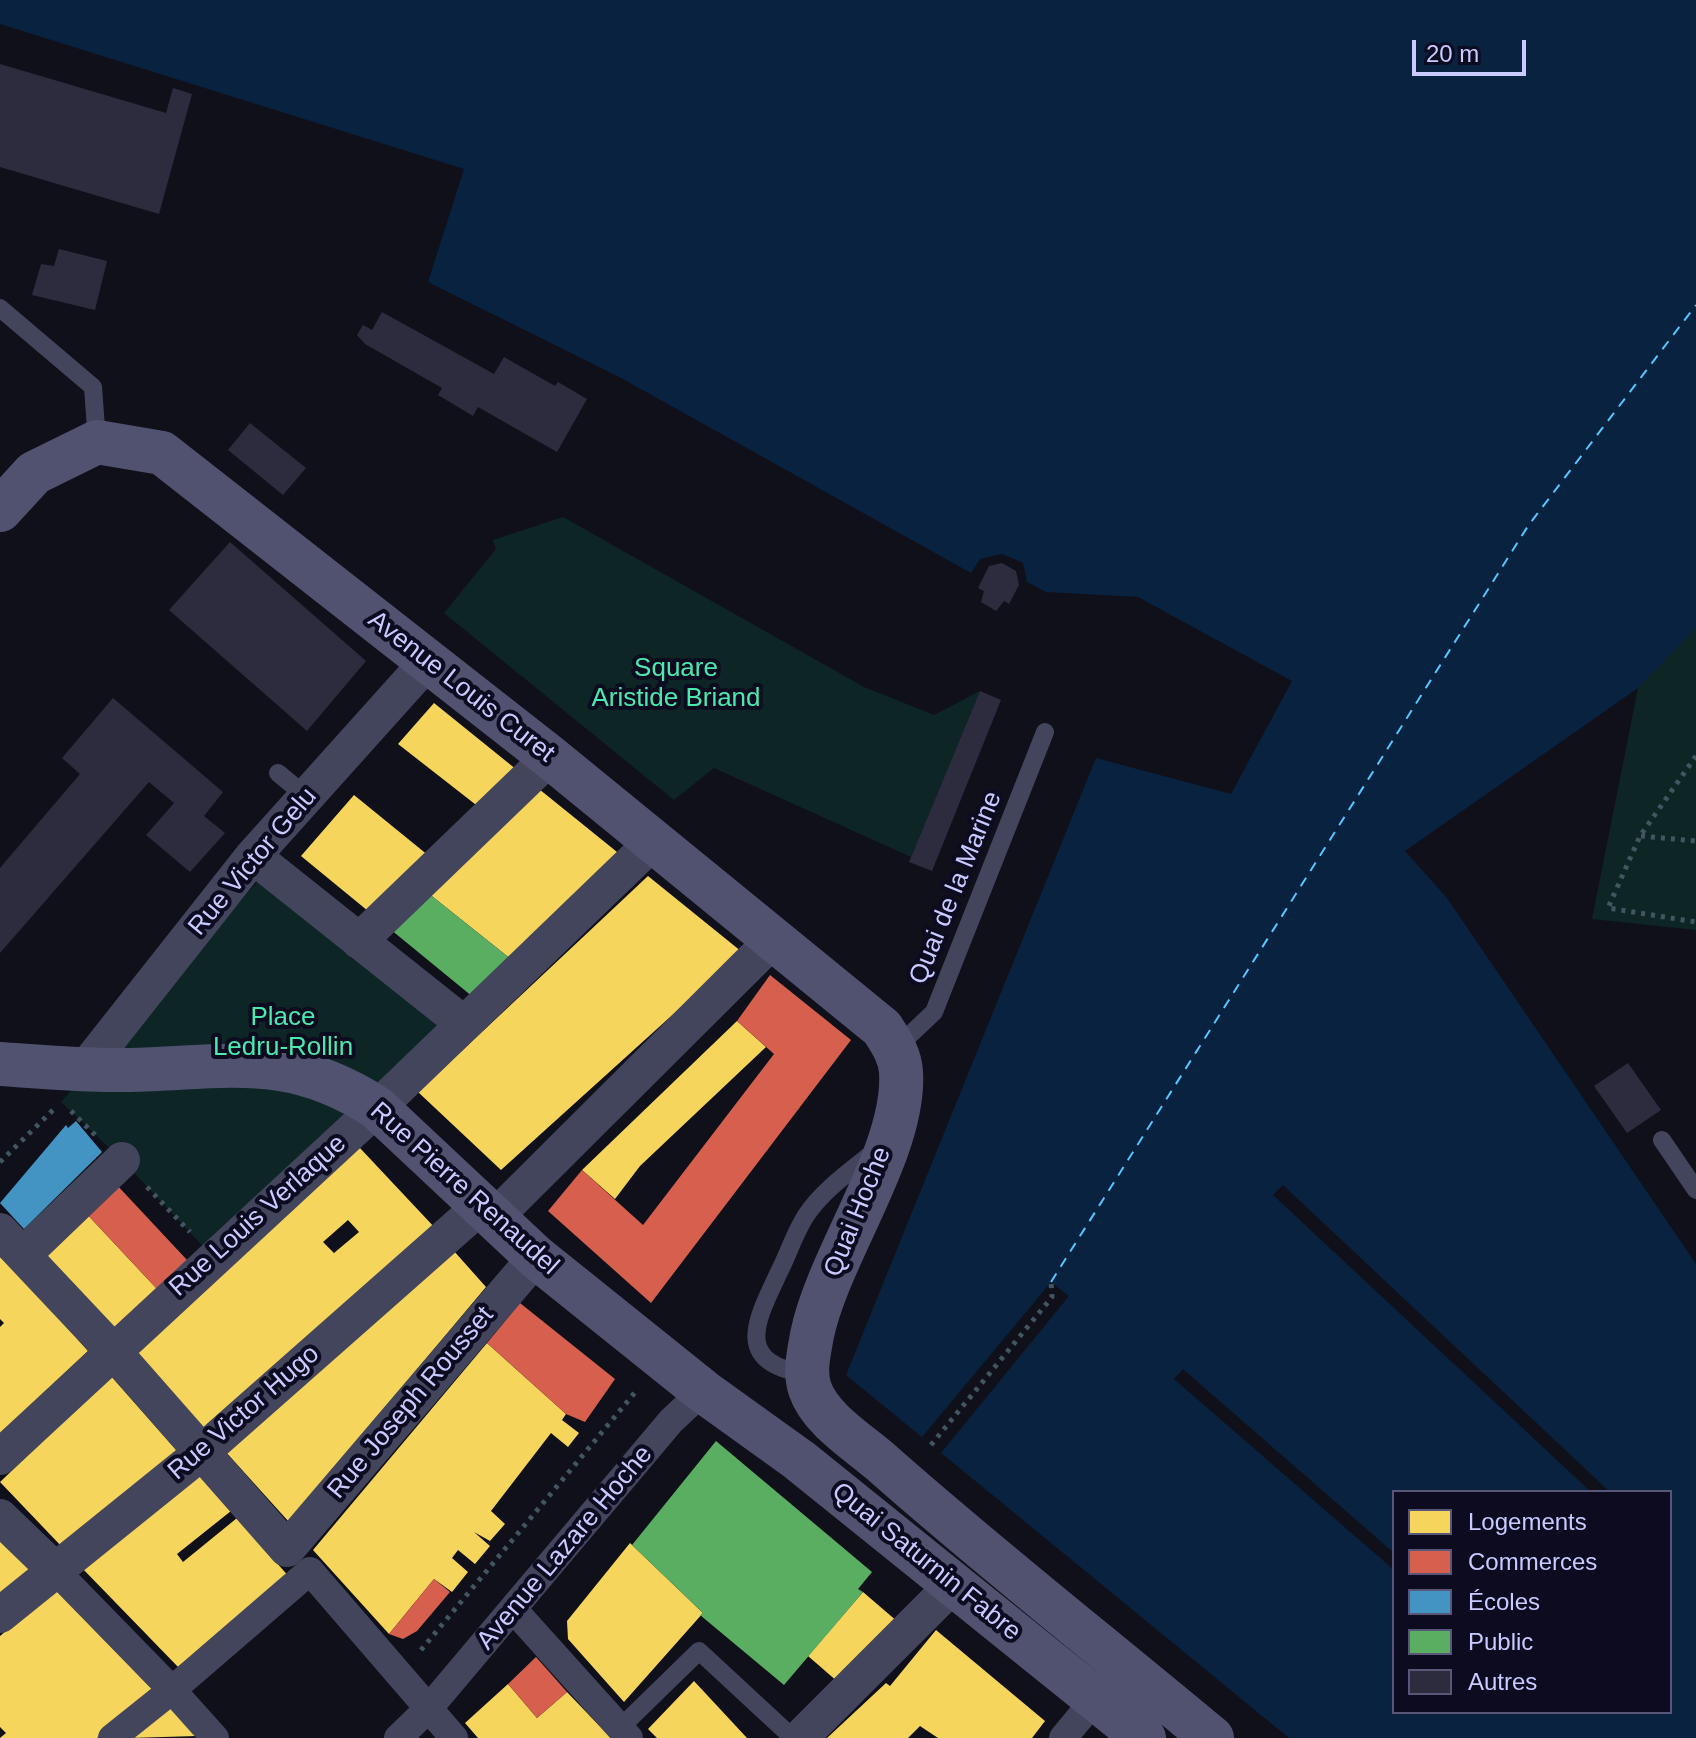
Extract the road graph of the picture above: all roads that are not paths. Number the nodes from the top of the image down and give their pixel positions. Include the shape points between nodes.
1 (0, 308) edge
2 (97, 442) junction
3 (0, 510) edge
4 (429, 660) junction
5 (1045, 732) dead end
6 (550, 757) junction
7 (278, 773) dead end
8 (307, 797) junction
9 (654, 841) junction
10 (253, 856) junction
11 (774, 939) junction
12 (359, 941) junction
13 (464, 1024) junction
14 (895, 1049) junction
15 (0, 1064) edge
16 (72, 1086) junction
17 (377, 1108) junction
18 (1662, 1140) dead end
19 (122, 1160) dead end
20 (1696, 1190) edge
21 (488, 1211) junction
22 (11, 1243) edge
23 (536, 1257) junction
24 (113, 1351) junction
25 (807, 1374) joint
26 (703, 1391) junction
27 (201, 1453) junction
28 (0, 1457) edge
29 (0, 1517) edge
30 (299, 1560) junction
31 (54, 1569) junction
32 (952, 1586) junction
33 (513, 1609) junction
34 (0, 1615) edge
35 (172, 1690) junction
36 (1097, 1697) junction
37 (429, 1708) junction
38 (624, 1733) edge
39 (213, 1737) edge
40 (112, 1738) edge
41 (398, 1738) edge
42 (454, 1738) edge
43 (793, 1738) edge
44 (800, 1738) edge
45 (1063, 1738) edge
46 (1144, 1738) edge
47 (1212, 1738) edge

1 - 2 lane via 93,387
2 - 3 main road via 34,473
2 - 4 main road, Avenue Louis Curet via 162,453
4 - 6 main road, Avenue Louis Curet
4 - 8 street, Rue Victor Gelu
5 - 14 lane, Quai de la Marine via 934,1012
6 - 9 main road, Avenue Louis Curet
6 - 12 street
7 - 8 lane
8 - 10 street, Rue Victor Gelu
9 - 11 main road, Avenue Louis Curet
9 - 13 street, Rue Louis Verlaque
10 - 12 street
10 - 16 street, Rue Victor Gelu
11 - 14 main road, Avenue Louis Curet via 865,1011
11 - 21 street, Rue Victor Hugo
12 - 13 street
13 - 17 street, Rue Louis Verlaque
14 - 25 main road, Quai Hoche via 901,1071 888,1141 817,1313
15 - 16 main road, Rue Pierre Renaudel
16 - 17 main road, Rue Pierre Renaudel via 263,1064 351,1091
17 - 21 main road, Rue Pierre Renaudel
17 - 24 street, Rue Louis Verlaque
18 - 20 lane
19 - 22 street
21 - 23 main road, Rue Pierre Renaudel
21 - 27 street, Rue Victor Hugo
22 - 24 street
23 - 26 main road, Rue Pierre Renaudel
23 - 30 street, Rue Joseph Rousset
24 - 27 street
24 - 28 street, Rue Louis Verlaque
25 - 47 main road, Quai Saturnin Fabre via 820,1408
26 - 32 main road, Quai Saturnin Fabre via 799,1460
26 - 33 street, Avenue Lazare Hoche via 671,1421
27 - 30 street
27 - 31 street, Rue Victor Hugo
29 - 31 street
30 - 35 street
30 - 37 street
31 - 34 street, Rue Victor Hugo
31 - 35 street
32 - 36 main road, Quai Saturnin Fabre
32 - 44 street
33 - 37 street, Avenue Lazare Hoche
33 - 38 street
35 - 39 street
35 - 40 street
36 - 45 street
36 - 46 main road, Quai Saturnin Fabre
37 - 41 street, Avenue Lazare Hoche
37 - 42 street
38 - 43 lane via 699,1651

